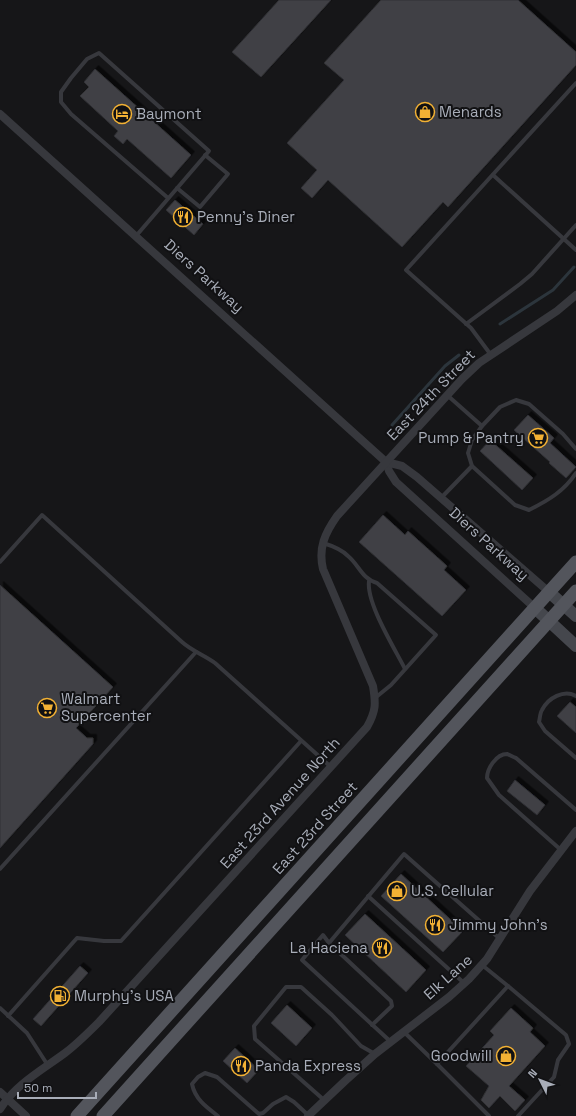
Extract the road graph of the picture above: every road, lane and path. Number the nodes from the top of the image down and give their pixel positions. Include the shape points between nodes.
1 (576, 83) edge
2 (0, 114) edge
3 (205, 155) junction
4 (493, 175) junction
5 (177, 188) junction
6 (168, 198) junction
7 (576, 225) edge
8 (136, 236) junction
9 (564, 239) junction
10 (576, 250) edge
11 (576, 295) edge
12 (466, 324) junction
13 (491, 355) junction
14 (447, 395) junction
15 (482, 426) junction
16 (576, 449) edge
17 (386, 462) junction
18 (472, 466) junction
19 (576, 472) edge
20 (441, 498) junction
21 (322, 542) junction
22 (0, 562) edge
23 (576, 562) edge
24 (369, 581) junction
25 (576, 591) edge
26 (549, 592) junction
27 (564, 605) junction
28 (535, 608) junction
29 (576, 616) edge
30 (549, 621) junction
31 (576, 646) edge
32 (196, 652) junction
33 (405, 669) junction
34 (576, 696) edge
35 (375, 698) junction
36 (302, 741) junction
37 (576, 758) edge
38 (331, 768) junction
39 (576, 810) edge
40 (576, 831) edge
41 (560, 850) junction
42 (0, 869) edge
43 (368, 896) junction
44 (500, 939) junction
45 (329, 942) junction
46 (482, 965) junction
47 (465, 983) junction
48 (508, 986) junction
49 (0, 1008) edge
50 (8, 1016) junction
51 (372, 1025) junction
52 (404, 1032) junction
53 (391, 1042) junction
54 (375, 1054) junction
55 (47, 1064) junction
56 (437, 1064) junction
57 (0, 1092) edge
58 (8, 1099) junction
59 (324, 1100) junction
60 (0, 1109) edge
61 (26, 1116) edge
62 (77, 1116) edge
63 (103, 1116) edge
64 (218, 1116) edge
65 (308, 1116) edge
66 (489, 1116) edge
67 (518, 1116) edge

1 - 4 lane
2 - 8 street, Diers Parkway
3 - 5 lane
3 - 5 lane via 228,174 200,207
3 - 6 lane via 209,151 99,53 87,59 61,92 61,102 71,114
4 - 9 lane
4 - 12 lane via 406,270
5 - 6 lane
6 - 8 lane
7 - 9 lane
8 - 17 street, Diers Parkway
9 - 10 lane
9 - 12 lane via 532,274
11 - 13 street, East 24th Street via 557,311
12 - 13 lane
13 - 14 street, East 24th Street
14 - 15 lane
14 - 17 street, East 24th Street
15 - 16 lane via 500,407 516,400 529,404
15 - 18 lane via 472,440 468,453
17 - 20 street, Diers Parkway via 406,468
17 - 21 street, East 23rd Avenue North via 337,516
17 - 28 street, Diers Parkway via 396,482
18 - 19 lane via 515,505 529,510 549,500
18 - 20 lane
20 - 26 street, Diers Parkway
21 - 24 lane via 338,548 349,556
21 - 35 street, East 23rd Avenue North via 323,569 370,677
22 - 32 lane via 42,515
23 - 26 main road, East 23rd Street
24 - 33 lane via 368,588 375,610
24 - 33 lane via 377,583 436,635
25 - 27 main road
26 - 27 main road, Diers Parkway
26 - 28 main road, East 23rd Street
27 - 29 main road, Diers Parkway
27 - 30 main road
28 - 30 main road, Diers Parkway
28 - 62 main road, East 23rd Street
30 - 31 main road, Diers Parkway
30 - 63 main road
32 - 36 lane via 215,663
32 - 42 lane
33 - 35 lane
34 - 37 lane via 563,693 551,699 541,710 539,722 545,731
35 - 38 street, East 23rd Avenue North via 374,714 367,727
36 - 38 lane
36 - 50 lane via 121,941 77,938
38 - 55 street, East 23rd Avenue North via 99,1022 76,1044
39 - 41 lane via 516,758 506,754 500,756 489,769 487,778 499,795
40 - 41 street, Elk Lane
41 - 44 street, Elk Lane
43 - 44 lane via 404,854
43 - 45 lane
43 - 47 lane
44 - 46 street, Elk Lane
45 - 51 lane via 391,1001 392,1006
45 - 51 lane via 323,935 302,960
46 - 47 street, Elk Lane
46 - 48 lane
47 - 52 street, Elk Lane
48 - 56 lane
48 - 67 lane via 566,1035 569,1044 558,1060 554,1077
49 - 50 lane
50 - 55 lane via 27,1032
51 - 53 lane
52 - 53 street, Elk Lane
52 - 56 lane
53 - 54 street, Elk Lane
54 - 59 street, Elk Lane
54 - 59 lane via 361,1046 301,987 286,987 254,1026 255,1039
55 - 58 street, East 23rd Avenue North
56 - 66 lane
57 - 58 street
58 - 60 street, East 23rd Avenue North
58 - 61 street
59 - 65 street, Elk Lane
64 - 65 lane via 201,1102 194,1092 192,1084 206,1072 216,1077 259,1114 286,1097

